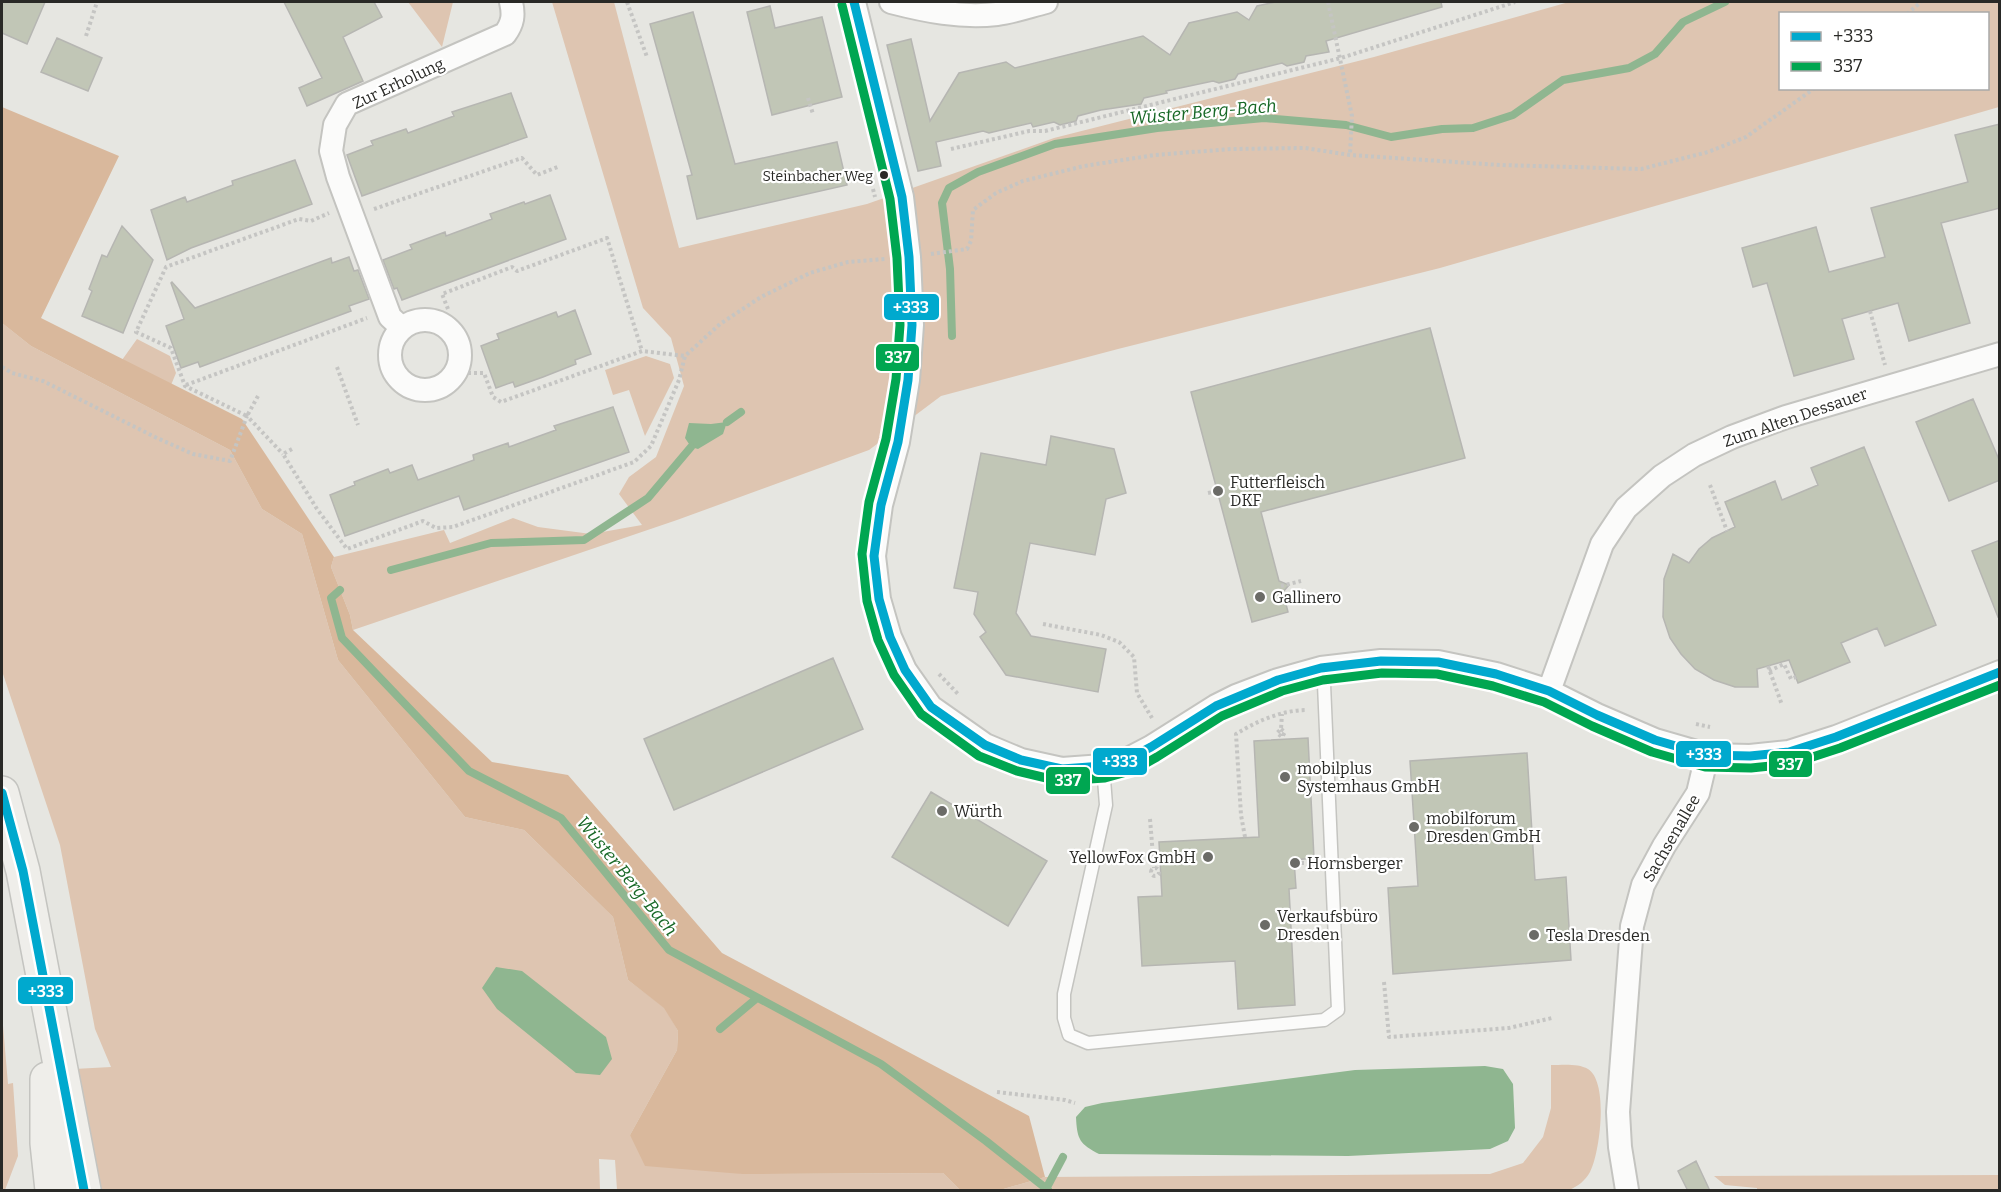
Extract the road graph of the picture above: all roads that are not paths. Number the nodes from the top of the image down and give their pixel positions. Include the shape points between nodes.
1 (510, 2) edge
2 (854, 2) edge
3 (891, 2) edge
4 (1046, 2) edge
5 (402, 328) junction
6 (2000, 354) edge
7 (1321, 668) junction
8 (2000, 672) edge
9 (1549, 691) junction
10 (1707, 755) junction
11 (1103, 766) junction
12 (2, 793) edge
13 (46, 1001) junction
14 (47, 1143) junction
15 (35, 1191) edge
16 (52, 1191) edge
17 (84, 1191) edge
18 (1627, 1191) edge

1 - 5 street, Zur Erholung via 513,13 506,40 347,104 335,125 331,151 338,177 387,311
2 - 11 street via 902,197 909,256 912,325 908,380 898,442 880,505 874,556 879,599 890,637 905,670 931,707 985,745 1021,760 1062,769
3 - 4 street via 958,15 998,14
5 - 5 street via 390,348 394,372 412,388 429,390 444,385 456,373 460,360 453,333 429,320 414,321
6 - 9 street, Zum Alten Dessauer via 1786,417 1694,455 1662,476 1626,508 1602,544
7 - 9 street via 1381,661 1438,662 1496,674
7 - 11 street via 1236,696 1151,747
7 - 11 lane via 1338,1010 1324,1020 1088,1043 1070,1035 1064,1018 1064,993 1106,805
8 - 10 street via 1789,752
9 - 10 street via 1655,740
10 - 18 street, Sachsenallee via 1698,793 1643,885 1632,926 1618,1113
12 - 13 main road via 23,871
13 - 14 main road
13 - 17 main road
14 - 15 main road
14 - 16 main road

